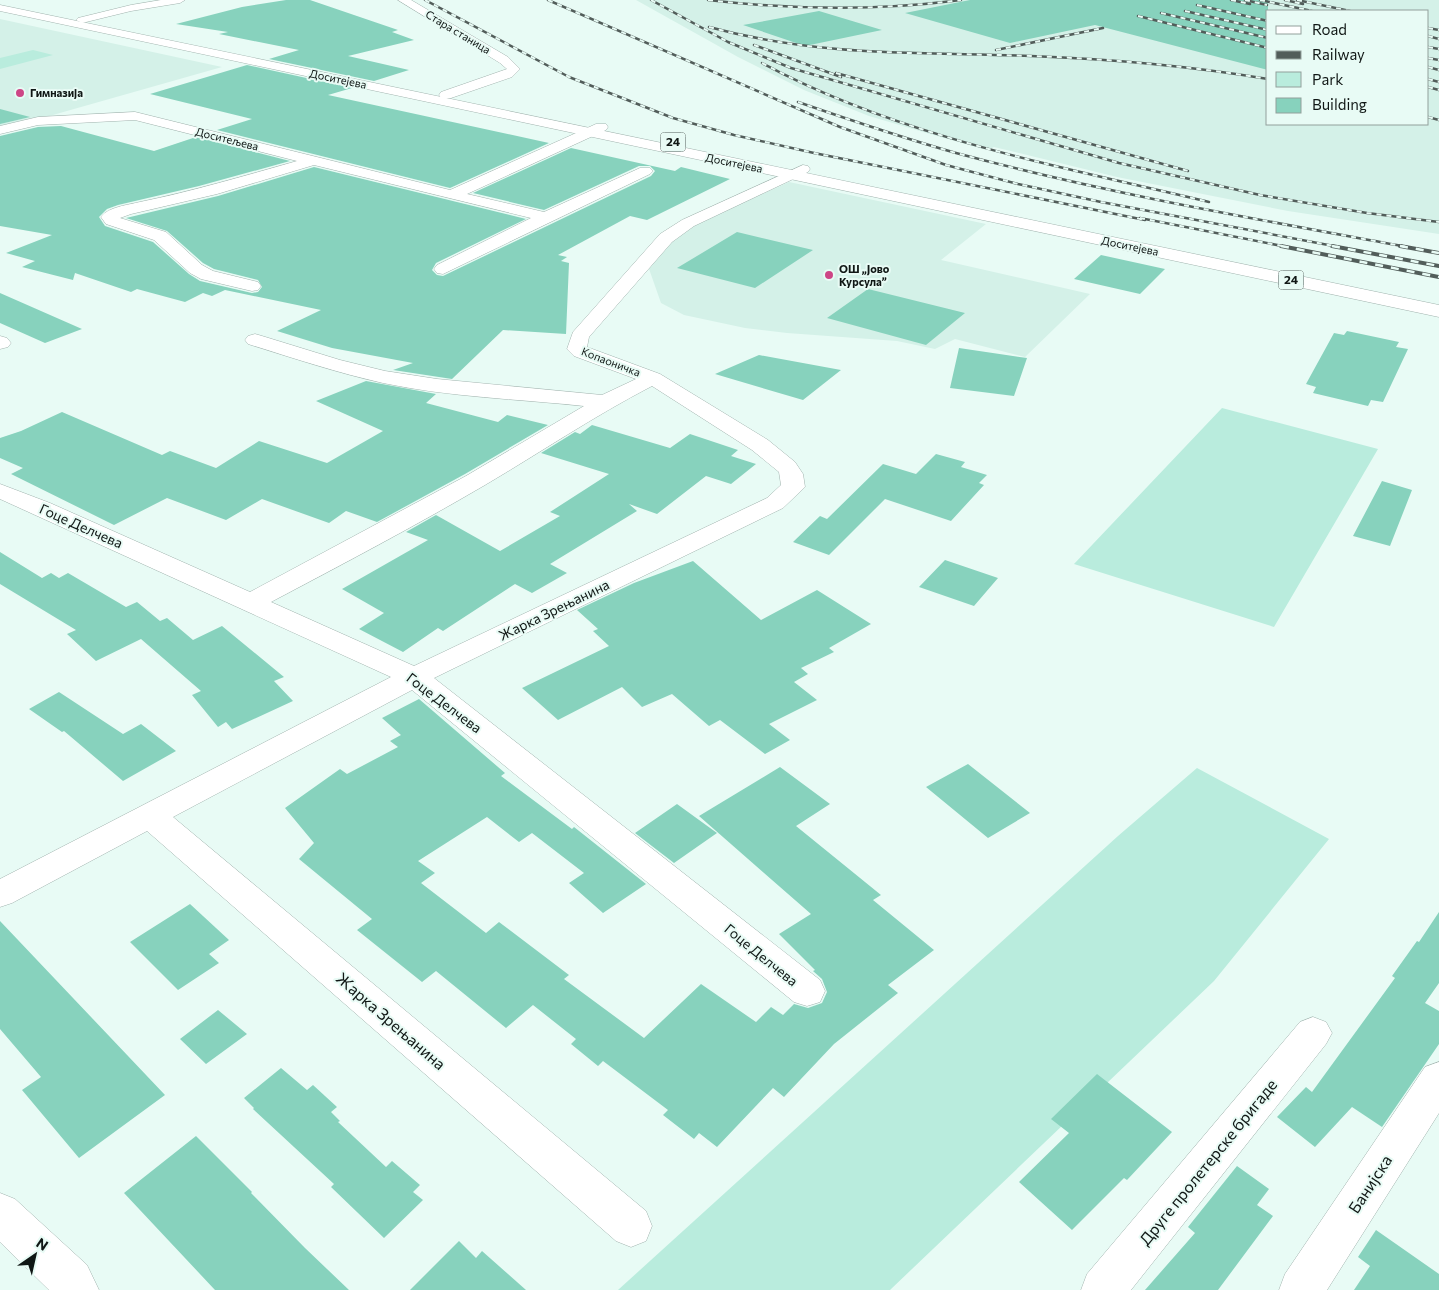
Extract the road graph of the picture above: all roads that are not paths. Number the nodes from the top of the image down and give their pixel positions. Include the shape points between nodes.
1 (180, 0) edge
2 (403, 0) edge
3 (0, 2) edge
4 (0, 8) edge
5 (82, 20) junction
6 (446, 95) junction
7 (0, 130) edge
8 (595, 130) junction
9 (311, 161) junction
10 (645, 171) dead end
11 (798, 172) junction
12 (452, 195) junction
13 (546, 217) junction
14 (443, 269) dead end
15 (252, 286) dead end
16 (1439, 301) edge
17 (1439, 311) edge
18 (254, 340) dead end
19 (653, 378) junction
20 (605, 402) junction
21 (0, 491) edge
22 (251, 602) junction
23 (414, 677) junction
24 (152, 816) junction
25 (0, 894) edge
26 (806, 991) dead end
27 (1313, 1034) dead end
28 (1439, 1079) edge
29 (0, 1213) edge
30 (631, 1226) dead end
31 (69, 1287) edge
32 (1103, 1290) edge
33 (1300, 1290) edge

1 - 5 street
2 - 6 street, Стара станица via 514,69 508,74
3 - 5 street, Доситејева / 24
4 - 8 street, Доситејева / 24
5 - 6 street, Доситејева / 24
6 - 8 street, Доситејева / 24
7 - 9 street, Доситељева via 38,121 134,116
8 - 11 street, Доситејева / 24
8 - 12 street
9 - 12 street, Доситељева
9 - 15 street via 109,217 112,221 160,236 196,270
10 - 13 street
11 - 16 street, Доситејева / 24
11 - 17 street, Доситејева / 24
11 - 19 street, Копаоничка via 688,223 666,238 580,336 577,348 581,352
12 - 13 street, Доситељева
13 - 14 street
18 - 20 street via 385,377
19 - 20 street, Копаоничка
19 - 23 street, Жарка Зрењанина via 760,445 787,467 793,481 789,493 776,503
20 - 22 street via 532,449 439,502
21 - 22 street, Гоце Делчева
22 - 23 street, Гоце Делчева
23 - 24 street, Жарка Зрењанина
23 - 26 street, Гоце Делчева
24 - 25 street, Жарка Зрењанина
24 - 30 street, Жарка Зрењанина
27 - 32 street, Друге пролетерске бригаде
28 - 33 street, Банијска
29 - 31 street

